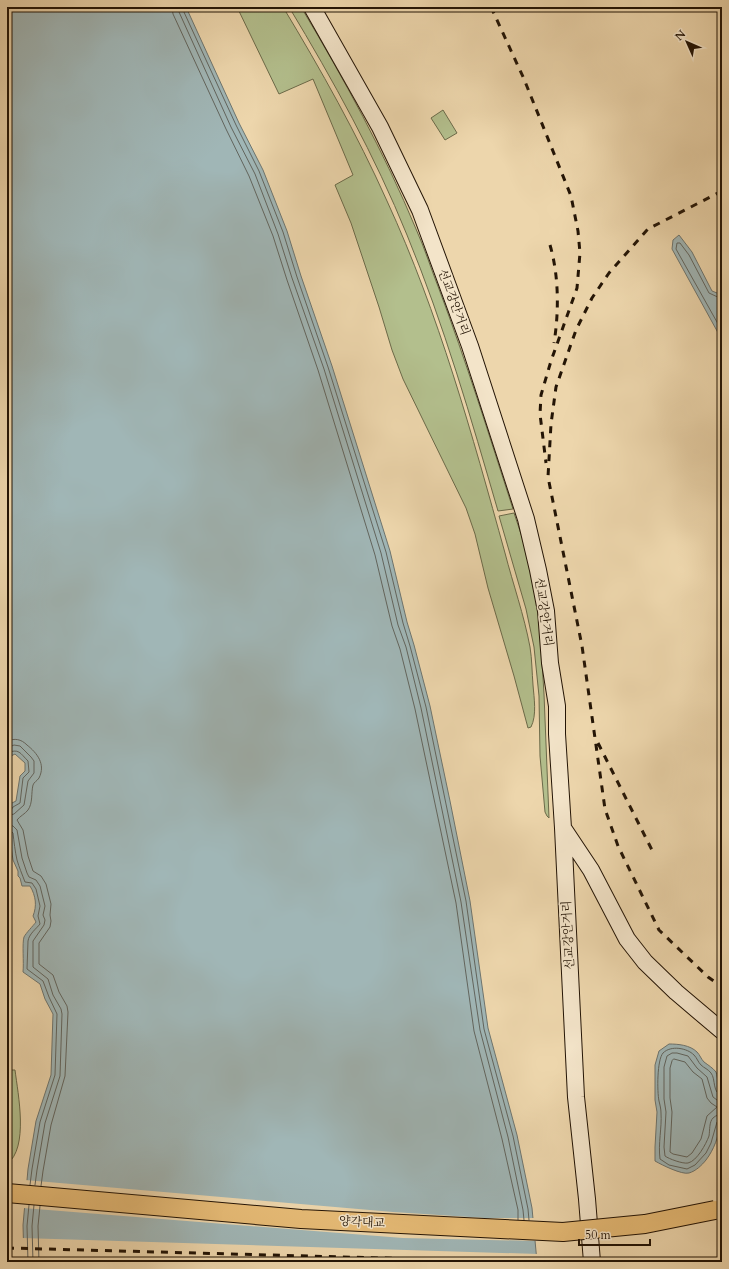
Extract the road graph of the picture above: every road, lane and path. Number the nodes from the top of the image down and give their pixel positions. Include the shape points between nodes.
1 (312, 7) edge
2 (563, 828) junction
3 (722, 1031) edge
4 (7, 1193) edge
5 (715, 1210) dead end
6 (592, 1262) edge

1 - 2 main road, 선교강안거리 via 380,127 420,210 470,346 526,519 546,611 557,706
2 - 3 main road via 591,870 627,939 645,962
2 - 6 main road, 선교강안거리 via 576,1097
4 - 5 main road, 양각대교, bridge via 301,1219 563,1232 645,1224

